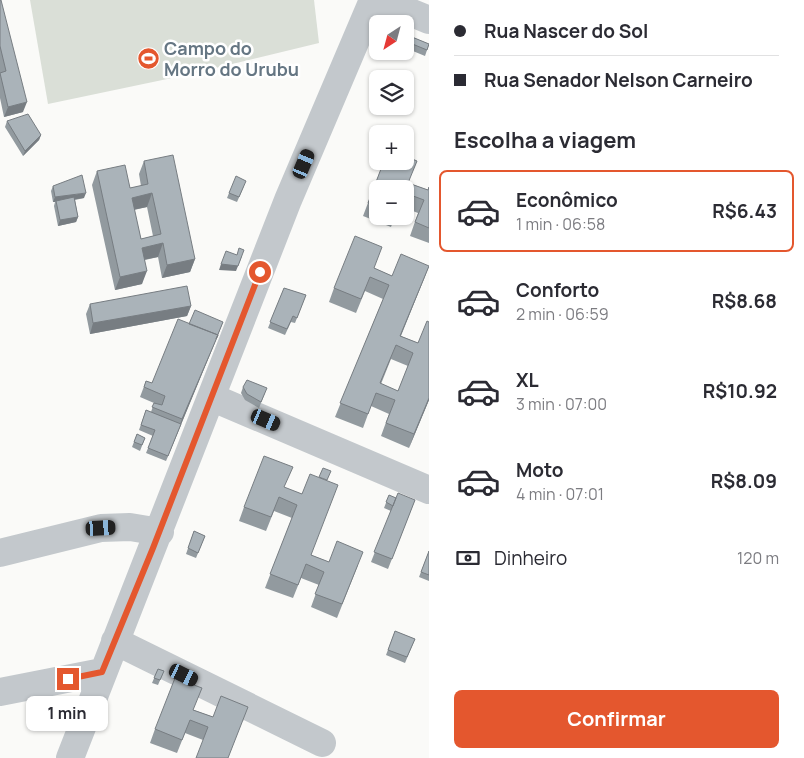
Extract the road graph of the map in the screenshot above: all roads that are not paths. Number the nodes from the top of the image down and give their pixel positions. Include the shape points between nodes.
1 (373, 0) edge
2 (381, 0) edge
3 (429, 20) edge
4 (211, 397) junction
5 (429, 490) edge
6 (160, 532) junction
7 (0, 552) edge
8 (115, 641) junction
9 (102, 672) junction
10 (0, 692) edge
11 (322, 743) dead end
12 (70, 758) edge

1 - 4 street via 288,200
2 - 3 street
4 - 5 street
4 - 6 street
6 - 7 street via 130,526 101,528
6 - 8 street
8 - 9 street
8 - 11 street
9 - 10 street
9 - 12 street

